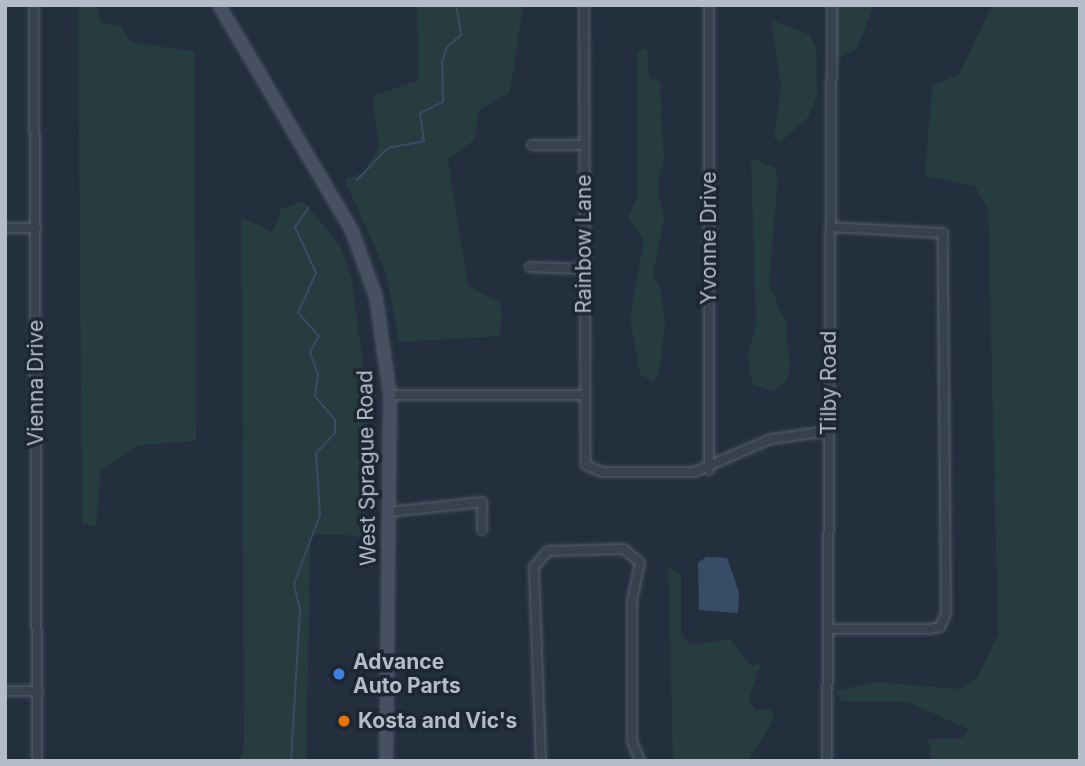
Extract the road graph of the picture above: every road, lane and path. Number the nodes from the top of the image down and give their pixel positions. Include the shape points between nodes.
1 (34, 5) edge
2 (219, 5) edge
3 (583, 5) edge
4 (709, 5) edge
5 (832, 5) edge
6 (532, 145) dead end
7 (583, 145) junction
8 (830, 227) junction
9 (5, 228) edge
10 (36, 228) junction
11 (530, 267) dead end
12 (583, 269) junction
13 (390, 395) junction
14 (583, 395) junction
15 (828, 431) junction
16 (709, 470) junction
17 (389, 512) junction
18 (481, 530) dead end
19 (828, 629) junction
20 (5, 691) edge
21 (38, 691) junction
22 (37, 761) edge
23 (386, 761) edge
24 (541, 761) edge
25 (640, 761) edge
26 (827, 761) edge

1 - 10 street, Vienna Drive
2 - 13 street, West Sprague Road via 352,231 376,297
3 - 7 street, Rainbow Lane
4 - 16 street, Yvonne Drive
5 - 8 street, Tilby Road
6 - 7 street
7 - 12 street, Rainbow Lane
8 - 15 street, Tilby Road
8 - 19 street via 943,233 946,614 940,626
9 - 10 street
10 - 21 street, Vienna Drive
11 - 12 street
12 - 14 street, Rainbow Lane
13 - 14 street
13 - 17 street, West Sprague Road
14 - 16 street, Rainbow Lane via 586,465 601,472
15 - 16 street via 771,439
15 - 19 street, Tilby Road
17 - 18 street via 481,502
17 - 23 street, West Sprague Road
19 - 26 street, Tilby Road
20 - 21 street
21 - 22 street, Vienna Drive
24 - 25 street via 534,567 548,551 624,549 640,563 632,601 632,741

